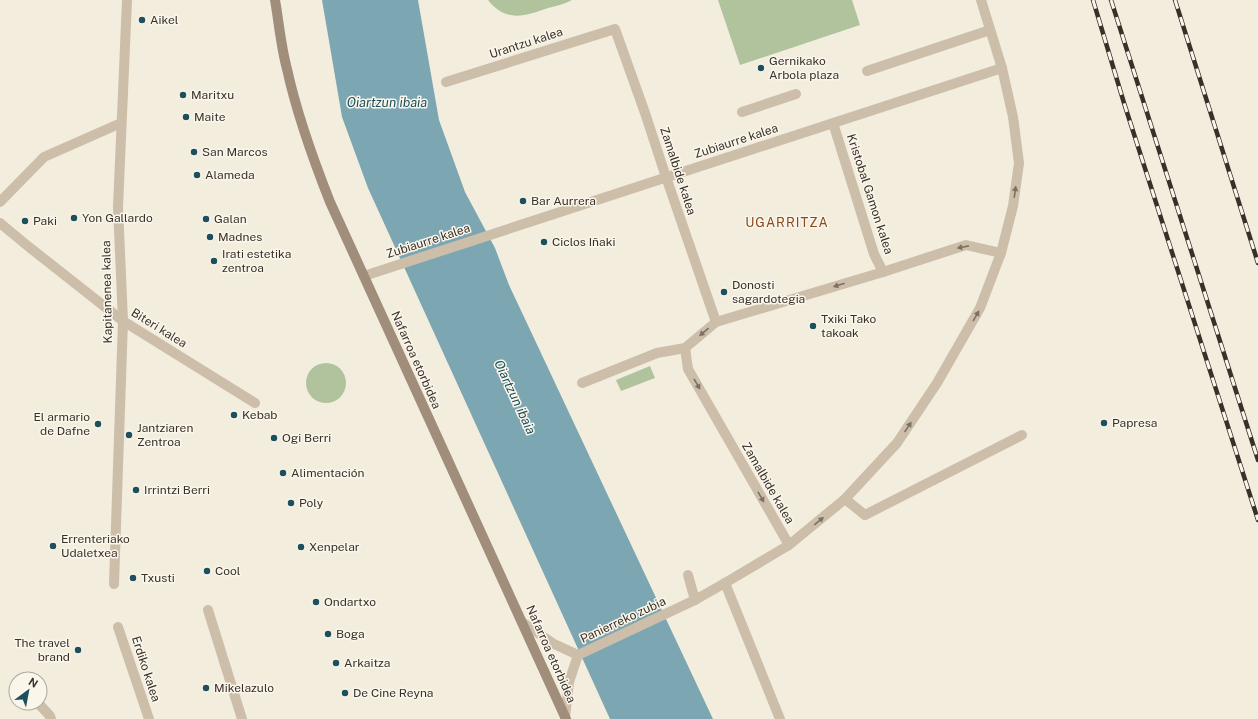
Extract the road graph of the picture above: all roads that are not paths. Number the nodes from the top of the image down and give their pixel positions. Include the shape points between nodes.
1 (127, 0) edge
2 (275, 0) edge
3 (980, 0) edge
4 (615, 28) joint
5 (990, 30) junction
6 (1002, 68) junction
7 (867, 72) dead end
8 (446, 82) dead end
9 (796, 94) dead end
10 (742, 112) dead end
11 (121, 123) junction
12 (833, 123) junction
13 (666, 178) junction
14 (0, 202) edge
15 (0, 223) edge
16 (1001, 253) junction
17 (883, 272) junction
18 (364, 276) junction
19 (123, 321) junction
20 (716, 322) junction
21 (685, 348) junction
22 (582, 383) dead end
23 (255, 403) dead end
24 (1022, 435) dead end
25 (846, 499) junction
26 (788, 545) junction
27 (688, 575) dead end
28 (726, 583) junction
29 (114, 584) dead end
30 (695, 600) junction
31 (208, 610) dead end
32 (522, 622) junction
33 (118, 627) dead end
34 (578, 655) junction
35 (565, 718) edge
36 (149, 719) edge
37 (242, 719) edge
38 (780, 719) edge

1 - 11 street, Kapitanenea kalea
2 - 18 main road, Nafarroa etorbidea via 286,68 306,135 330,202
3 - 5 street, Panierreko zubia
4 - 8 street, Urantzu kalea
4 - 13 street, Zamalbide kalea
5 - 6 street, Panierreko zubia
5 - 7 street
6 - 12 street, Zubiaurre kalea
16 -> 6 street, Panierreko zubia via 1013,206 1019,163
9 - 10 street
11 - 14 street via 44,157
11 - 19 street, Kapitanenea kalea via 118,207
12 - 13 street, Zubiaurre kalea
12 - 17 street, Kristobal Gamon kalea via 874,254
13 - 18 street, Zubiaurre kalea
13 - 20 street, Zamalbide kalea
15 - 19 street, Biteri kalea
16 -> 17 street, Kristobal Gamon kalea via 966,244
25 -> 16 street, Panierreko zubia via 897,443 937,383 980,308
17 -> 20 street, Kristobal Gamon kalea
18 - 32 main road, Nafarroa etorbidea
19 - 23 street, Biteri kalea
19 - 29 street, Kapitanenea kalea
20 -> 21 street, Kristobal Gamon kalea
21 - 22 street, Kristobal Gamon kalea via 657,353
21 -> 26 street, Zamalbide kalea via 688,369
24 - 25 street via 865,515
26 -> 25 street, Panierreko zubia
26 - 28 street, Panierreko zubia
27 - 30 street
28 - 30 street, Panierreko zubia
28 - 38 street
30 - 34 street, Panierreko zubia
31 - 37 street
32 - 34 street, Panierreko zubia via 554,644
32 - 35 main road, Nafarroa etorbidea
33 - 36 street, Erdiko kalea
34 - 35 street, Panierreko zubia via 569,682

